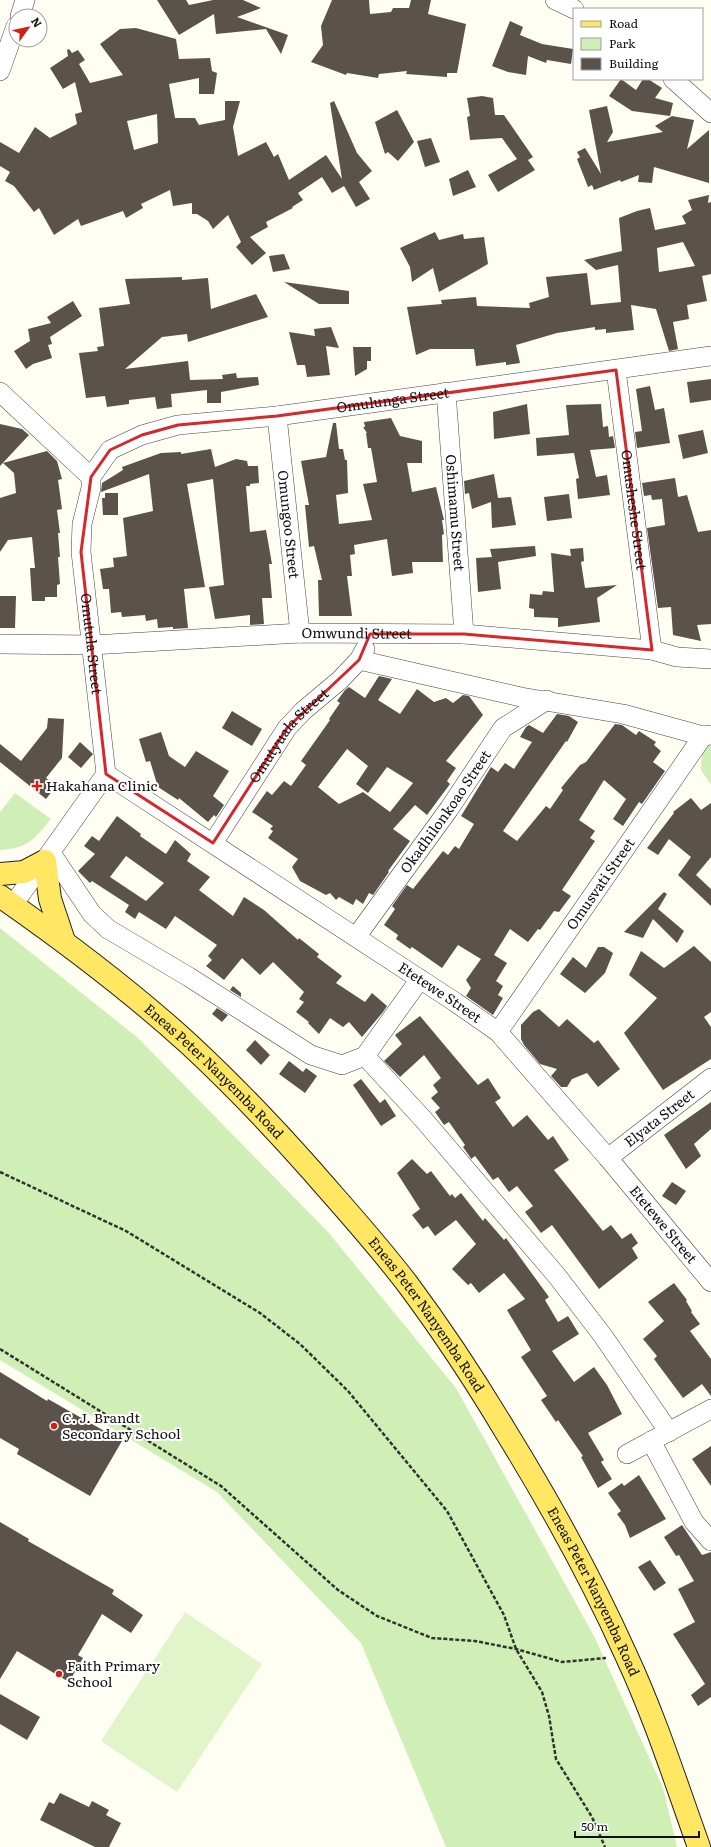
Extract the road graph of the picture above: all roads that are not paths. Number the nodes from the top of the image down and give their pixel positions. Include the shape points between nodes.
1 (555, 0) edge
2 (573, 9) edge
3 (8, 46) edge
4 (1, 64) edge
5 (674, 80) edge
6 (708, 103) edge
7 (711, 356) edge
8 (616, 370) junction
9 (0, 392) edge
10 (446, 392) junction
11 (277, 416) junction
12 (91, 477) junction
13 (300, 633) junction
14 (370, 634) junction
15 (464, 634) junction
16 (0, 644) edge
17 (92, 645) junction
18 (652, 650) junction
19 (711, 659) edge
20 (359, 660) junction
21 (547, 700) junction
22 (707, 736) edge
23 (106, 774) junction
24 (213, 844) junction
25 (48, 857) junction
26 (0, 874) edge
27 (6, 901) edge
28 (356, 937) junction
29 (64, 941) junction
30 (420, 979) junction
31 (498, 1032) junction
32 (365, 1056) junction
33 (711, 1078) edge
34 (608, 1158) junction
35 (711, 1282) edge
36 (711, 1408) edge
37 (669, 1432) junction
38 (651, 1441) junction
39 (627, 1454) dead end
40 (711, 1541) edge
41 (699, 1847) edge

1 - 2 street
3 - 4 street
5 - 6 street
7 - 8 street, Omulunga Street
8 - 10 street, Omulunga Street
8 - 18 street, Omusheshe Street
9 - 12 street
10 - 11 street, Omulunga Street
10 - 15 street, Oshimamu Street
11 - 12 street, Omulunga Street via 178,425 142,435 110,450
11 - 13 street, Omungoo Street
12 - 17 street, Omutula Street via 91,488 82,524 81,552
13 - 14 street, Omwundi Street
13 - 17 street, Omwundi Street
14 - 15 street, Omwundi Street
14 - 20 street, Omutyuala Street via 367,647
15 - 18 street, Omwundi Street
16 - 17 street, Omwundi Street
17 - 23 street, Omutula Street
18 - 19 street, Omwundi Street via 677,657
20 - 21 street
20 - 24 street, Omutyuala Street via 287,728
21 - 22 street via 623,714
21 - 28 street, Okadhilonkoao Street via 503,728 449,809
22 - 31 street, Omusvati Street
23 - 24 street, Etetewe Street
23 - 25 street
24 - 28 street, Etetewe Street
25 - 26 main road via 24,872
25 - 27 street
25 - 29 main road via 50,899
25 - 32 street via 92,914 108,929 311,1055 342,1065
27 - 29 main road, Eneas Peter Nanyemba Road
28 - 30 street, Etetewe Street
29 - 41 main road, Eneas Peter Nanyemba Road via 189,1043 240,1093 355,1220 408,1284 454,1349 569,1538 651,1712
30 - 31 street, Etetewe Street
30 - 32 street
31 - 34 street, Etetewe Street
32 - 37 street via 423,1119 557,1276 604,1336
33 - 34 street, Elyata Street
34 - 35 street, Etetewe Street
36 - 37 street
37 - 38 street
38 - 39 street
38 - 40 street via 694,1522

